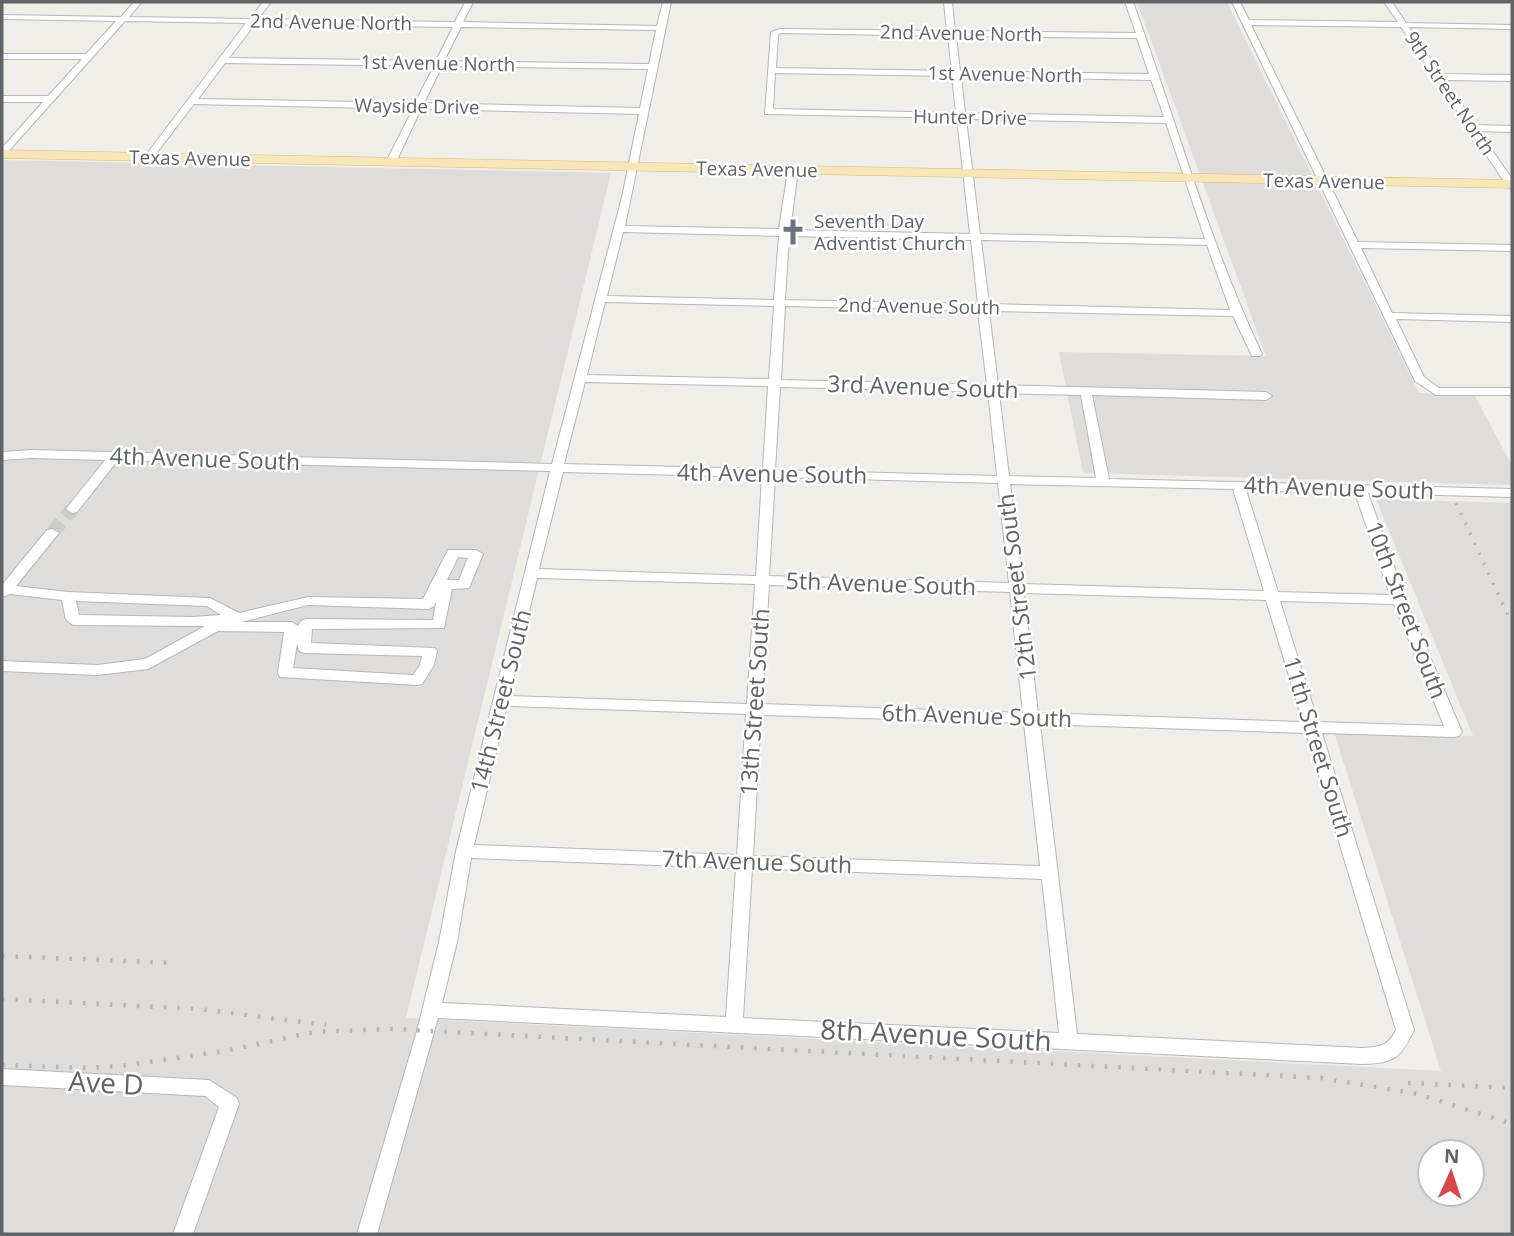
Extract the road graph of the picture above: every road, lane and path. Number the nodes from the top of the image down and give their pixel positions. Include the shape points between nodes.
1 (138, 2) edge
2 (267, 2) edge
3 (469, 2) edge
4 (667, 2) edge
5 (948, 2) edge
6 (1129, 2) edge
7 (1236, 2) edge
8 (1388, 2) edge
9 (2, 16) edge
10 (123, 19) junction
11 (253, 21) junction
12 (1246, 22) junction
13 (458, 24) junction
14 (1404, 25) junction
15 (1512, 27) edge
16 (661, 28) junction
17 (952, 33) junction
18 (1141, 36) junction
19 (2, 56) edge
20 (87, 57) junction
21 (223, 60) junction
22 (439, 63) junction
23 (652, 67) junction
24 (772, 70) junction
25 (956, 73) junction
26 (1155, 77) junction
27 (1439, 77) junction
28 (1512, 78) edge
29 (2, 99) edge
30 (50, 100) junction
31 (191, 101) junction
32 (418, 106) junction
33 (643, 111) junction
34 (962, 117) junction
35 (1170, 120) junction
36 (1473, 128) junction
37 (1512, 129) edge
38 (2, 153) edge
39 (149, 157) junction
40 (391, 162) junction
41 (632, 167) junction
42 (793, 170) junction
43 (968, 174) junction
44 (1190, 178) junction
45 (1323, 181) junction
46 (1512, 185) edge
47 (619, 229) junction
48 (784, 233) junction
49 (976, 237) junction
50 (1213, 242) junction
51 (1354, 245) junction
52 (1512, 248) edge
53 (601, 299) junction
54 (779, 303) junction
55 (985, 307) junction
56 (1237, 313) junction
57 (1388, 316) junction
58 (1512, 318) edge
59 (1256, 354) dead end
60 (580, 378) junction
61 (774, 383) junction
62 (994, 389) junction
63 (1086, 392) junction
64 (1512, 392) edge
65 (1266, 396) dead end
66 (2, 456) edge
67 (114, 457) junction
68 (557, 469) junction
69 (769, 474) junction
70 (1005, 480) junction
71 (1102, 482) junction
72 (1238, 485) junction
73 (1360, 489) junction
74 (1512, 493) edge
75 (72, 509) tunnel mouth
76 (52, 533) tunnel mouth
77 (531, 573) junction
78 (762, 580) junction
79 (1017, 588) junction
80 (4, 592) edge
81 (68, 596) junction
82 (1272, 596) junction
83 (1399, 600) junction
84 (237, 618) junction
85 (2, 666) edge
86 (501, 701) junction
87 (754, 709) junction
88 (1032, 718) junction
89 (1312, 727) junction
90 (1454, 732) joint
91 (464, 851) junction
92 (745, 861) junction
93 (1050, 873) junction
94 (1398, 1009) joint
95 (431, 1010) junction
96 (734, 1025) junction
97 (1069, 1042) junction
98 (2, 1077) edge
99 (183, 1234) edge
100 (367, 1234) edge

1 - 10 street
2 - 11 street
3 - 13 street
4 - 16 street, 14th Street South
5 - 17 street, 12th Street South
6 - 18 street
7 - 12 street
8 - 14 street, 9th Street North
9 - 10 street, 2nd Avenue North
10 - 11 street, 2nd Avenue North
10 - 20 street
11 - 13 street, 2nd Avenue North
11 - 21 street
12 - 14 street
12 - 45 street
13 - 16 street, 2nd Avenue North
13 - 22 street
14 - 15 street
14 - 27 street, 9th Street North
16 - 23 street, 14th Street South
17 - 18 street, 2nd Avenue North
17 - 24 street, 2nd Avenue North via 782,31 774,34
17 - 25 street, 12th Street South
18 - 26 street
19 - 20 street
20 - 30 street
21 - 22 street, 1st Avenue North
21 - 31 street
22 - 23 street, 1st Avenue North
22 - 32 street
23 - 33 street, 14th Street South
24 - 25 street, 1st Avenue North
24 - 34 street, Hunter Drive via 768,112
25 - 26 street, 1st Avenue North
25 - 34 street, 12th Street South
26 - 35 street
27 - 28 street
27 - 36 street, 9th Street North
29 - 30 street
30 - 38 street
31 - 32 street, Wayside Drive
31 - 39 street
32 - 33 street, Wayside Drive
32 - 40 street
33 - 41 street, 14th Street South
34 - 35 street, Hunter Drive
34 - 43 street, 12th Street South
35 - 44 street
36 - 37 street
36 - 46 street, 9th Street North
38 - 39 main road, Texas Avenue
39 - 40 main road, Texas Avenue
40 - 41 main road, Texas Avenue
41 - 42 main road, Texas Avenue
41 - 47 street, 14th Street South
42 - 43 main road, Texas Avenue
42 - 48 street, 13th Street South
43 - 44 main road, Texas Avenue
43 - 49 street, 12th Street South
44 - 45 main road, Texas Avenue
44 - 50 street
45 - 46 main road, Texas Avenue
45 - 51 street
47 - 48 street
47 - 53 street, 14th Street South
48 - 49 street
48 - 54 street, 13th Street South
49 - 50 street
49 - 55 street, 12th Street South
50 - 56 street
51 - 52 street
51 - 57 street
53 - 54 street, 2nd Avenue South
53 - 60 street, 14th Street South
54 - 55 street, 2nd Avenue South
54 - 61 street, 13th Street South
55 - 56 street, 2nd Avenue South
55 - 62 street, 12th Street South
56 - 59 street
57 - 58 street
57 - 64 street via 1419,379 1436,391
60 - 61 street, 3rd Avenue South
60 - 68 street, 14th Street South
61 - 62 street, 3rd Avenue South
61 - 69 street, 13th Street South
62 - 63 street, 3rd Avenue South
62 - 70 street, 12th Street South
63 - 65 street, 3rd Avenue South
63 - 71 street
66 - 67 street, 4th Avenue South
67 - 68 street, 4th Avenue South
67 - 75 street
68 - 69 street, 4th Avenue South
68 - 77 street, 14th Street South
69 - 70 street, 4th Avenue South
69 - 78 street, 13th Street South
70 - 71 street, 4th Avenue South
70 - 79 street, 12th Street South
71 - 72 street, 4th Avenue South
72 - 73 street, 4th Avenue South
72 - 82 street, 11th Street South
73 - 74 street, 4th Avenue South
73 - 83 street, 10th Street South
76 - 80 street
77 - 78 street, 5th Avenue South
77 - 86 street, 14th Street South
78 - 79 street, 5th Avenue South
78 - 87 street, 13th Street South
79 - 82 street, 5th Avenue South
79 - 88 street, 12th Street South
80 - 81 street
81 - 84 street via 210,601
81 - 84 street via 74,620
82 - 83 street, 5th Avenue South
82 - 89 street, 11th Street South
83 - 90 street, 10th Street South
84 - 85 street via 308,601 428,604 453,553 476,554 464,585 446,584 439,625 306,624 304,648 430,651 417,680 285,673 292,627 257,625 215,626 148,664 97,670
86 - 87 street, 6th Avenue South
86 - 91 street, 14th Street South
87 - 88 street, 6th Avenue South
87 - 92 street, 13th Street South
88 - 89 street, 6th Avenue South
88 - 93 street, 12th Street South
89 - 90 street, 6th Avenue South
89 - 94 street, 11th Street South
91 - 92 street, 7th Avenue South
91 - 95 street, 14th Street South
92 - 93 street, 7th Avenue South
92 - 96 street, 13th Street South
93 - 97 street, 12th Street South
94 - 97 street, 8th Avenue South via 1405,1030 1389,1055
95 - 96 street, 8th Avenue South
95 - 100 street, 14th Street South
96 - 97 street, 8th Avenue South
98 - 99 street, Ave D via 209,1088 230,1104

